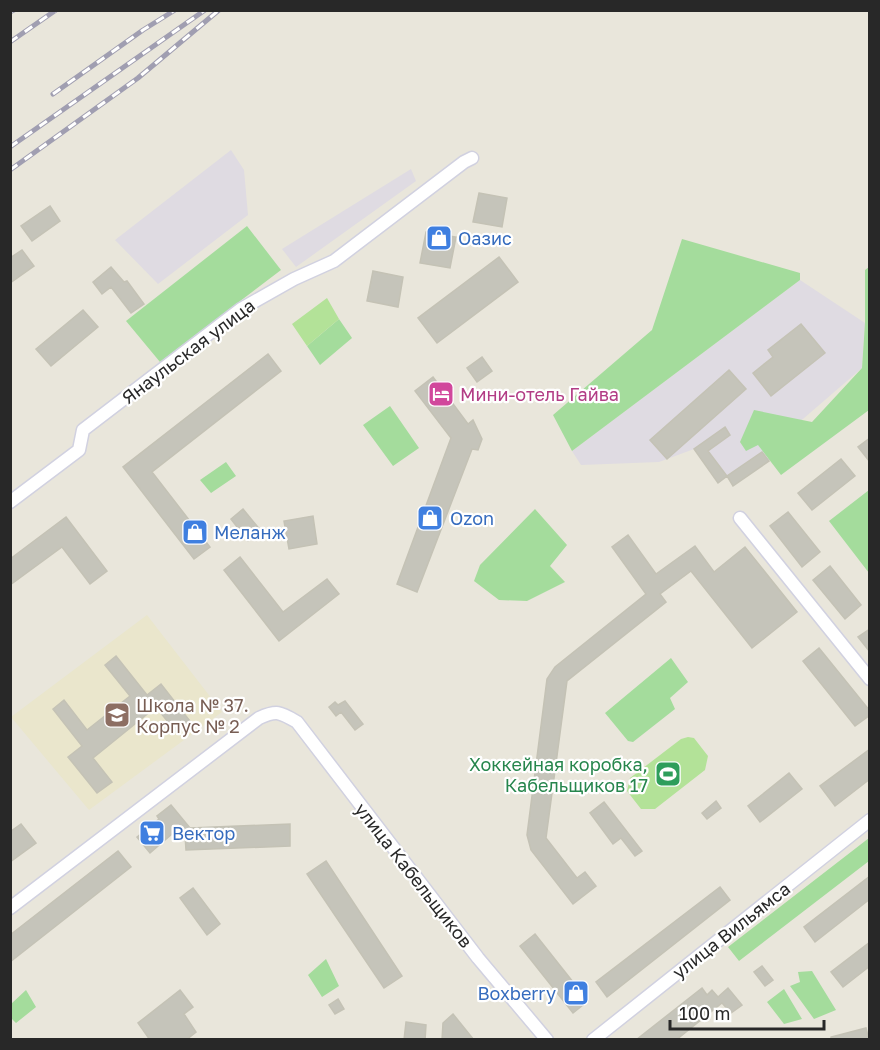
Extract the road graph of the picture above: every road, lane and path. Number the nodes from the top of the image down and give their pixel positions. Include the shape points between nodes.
1 (472, 158) dead end
2 (10, 502) edge
3 (740, 518) dead end
4 (870, 679) edge
5 (870, 820) edge
6 (10, 908) edge
7 (547, 1040) edge
8 (593, 1040) edge

1 - 2 street, Янаульская улица via 334,261 242,309 83,430 79,450
3 - 4 street
5 - 8 street, улица Вильямса
6 - 7 street, улица Кабельщиков via 259,718 280,712 297,722 478,958

